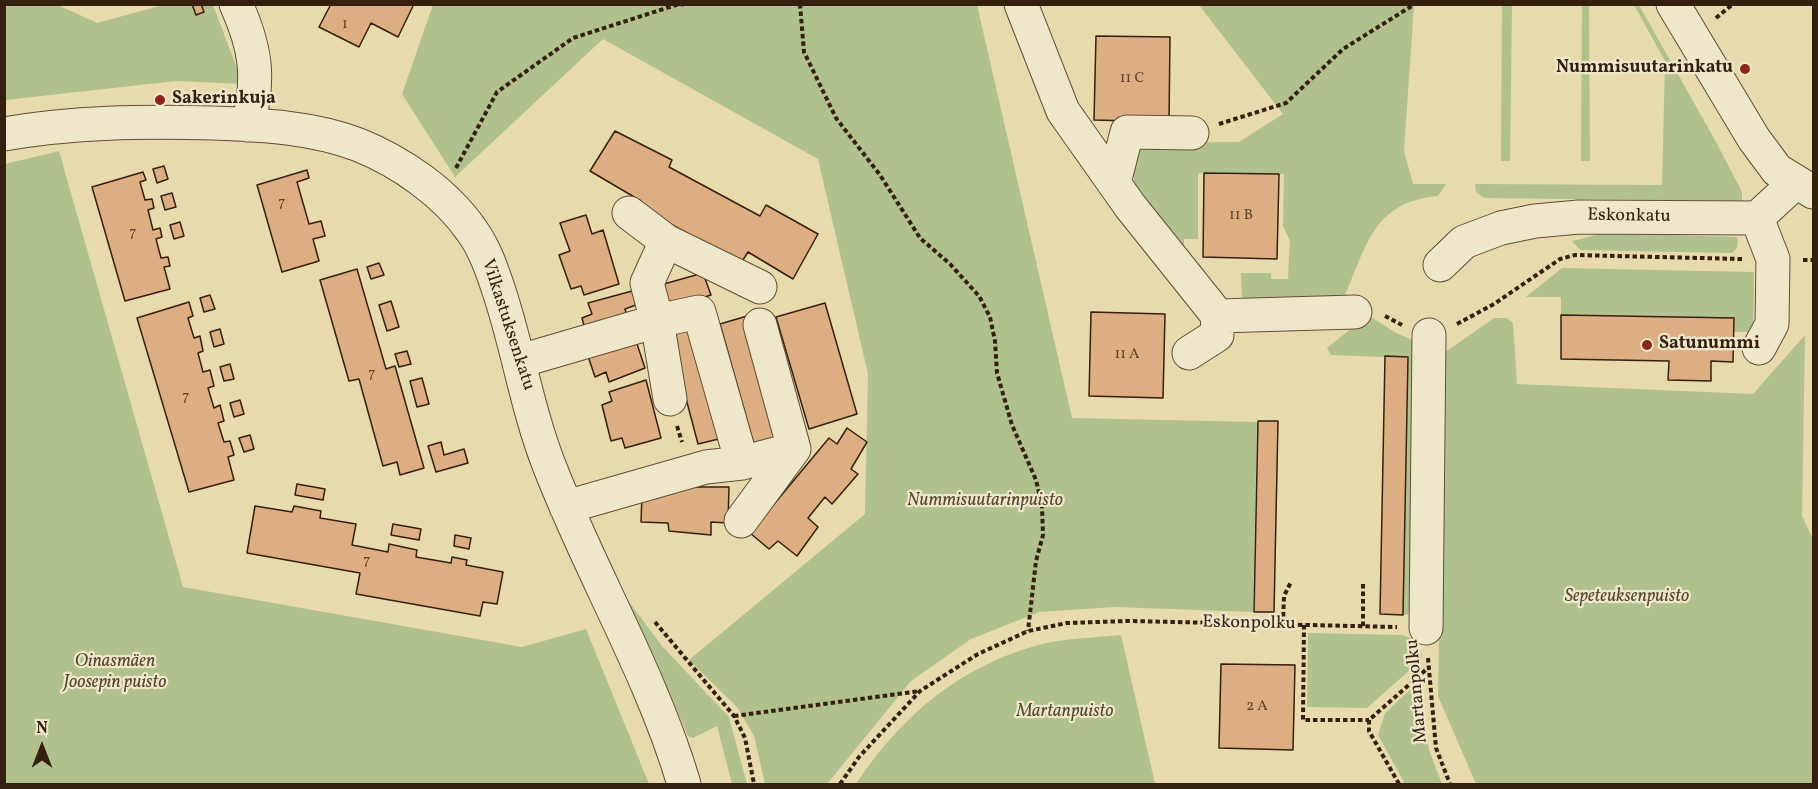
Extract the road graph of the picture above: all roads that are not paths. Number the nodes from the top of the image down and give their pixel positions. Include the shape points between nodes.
1 (236, 4) edge
2 (1021, 4) edge
3 (1673, 4) edge
4 (249, 125) junction
5 (1192, 133) road end
6 (4, 134) edge
7 (1114, 183) junction
8 (1805, 187) edge
9 (630, 213) dead end
10 (1757, 218) junction
11 (666, 241) junction
12 (1440, 265) dead end
13 (760, 287) dead end
14 (1355, 312) road end
15 (1218, 316) junction
16 (657, 321) junction
17 (760, 325) dead end
18 (1429, 334) road end
19 (1759, 348) dead end
20 (1190, 352) dead end
21 (520, 361) junction
22 (670, 399) dead end
23 (794, 449) junction
24 (742, 463) junction
25 (567, 507) junction
26 (741, 521) dead end
27 (1426, 628) road end
28 (684, 784) edge

1 - 4 street via 251,41 256,69
2 - 7 street via 1064,111
3 - 8 street via 1754,139 1777,170
4 - 6 street, Vilkastuksenkatu via 128,122
4 - 21 street, Vilkastuksenkatu via 307,131 359,145 413,175 448,202 473,231 489,261
5 - 7 street via 1127,132
7 - 15 street
8 - 10 street
9 - 11 street
10 - 12 street, Eskonkatu via 1579,217 1534,221 1464,242
10 - 19 street via 1773,259 1772,324
11 - 13 street
11 - 16 street via 647,283
14 - 15 street
15 - 20 street via 1217,335
16 - 21 street
16 - 22 street
16 - 24 street via 699,312
17 - 23 street
18 - 27 street
21 - 25 street, Vilkastuksenkatu via 548,463
23 - 24 street
23 - 26 street
24 - 25 street via 706,467
25 - 28 street, Vilkastuksenkatu via 644,673 670,736

